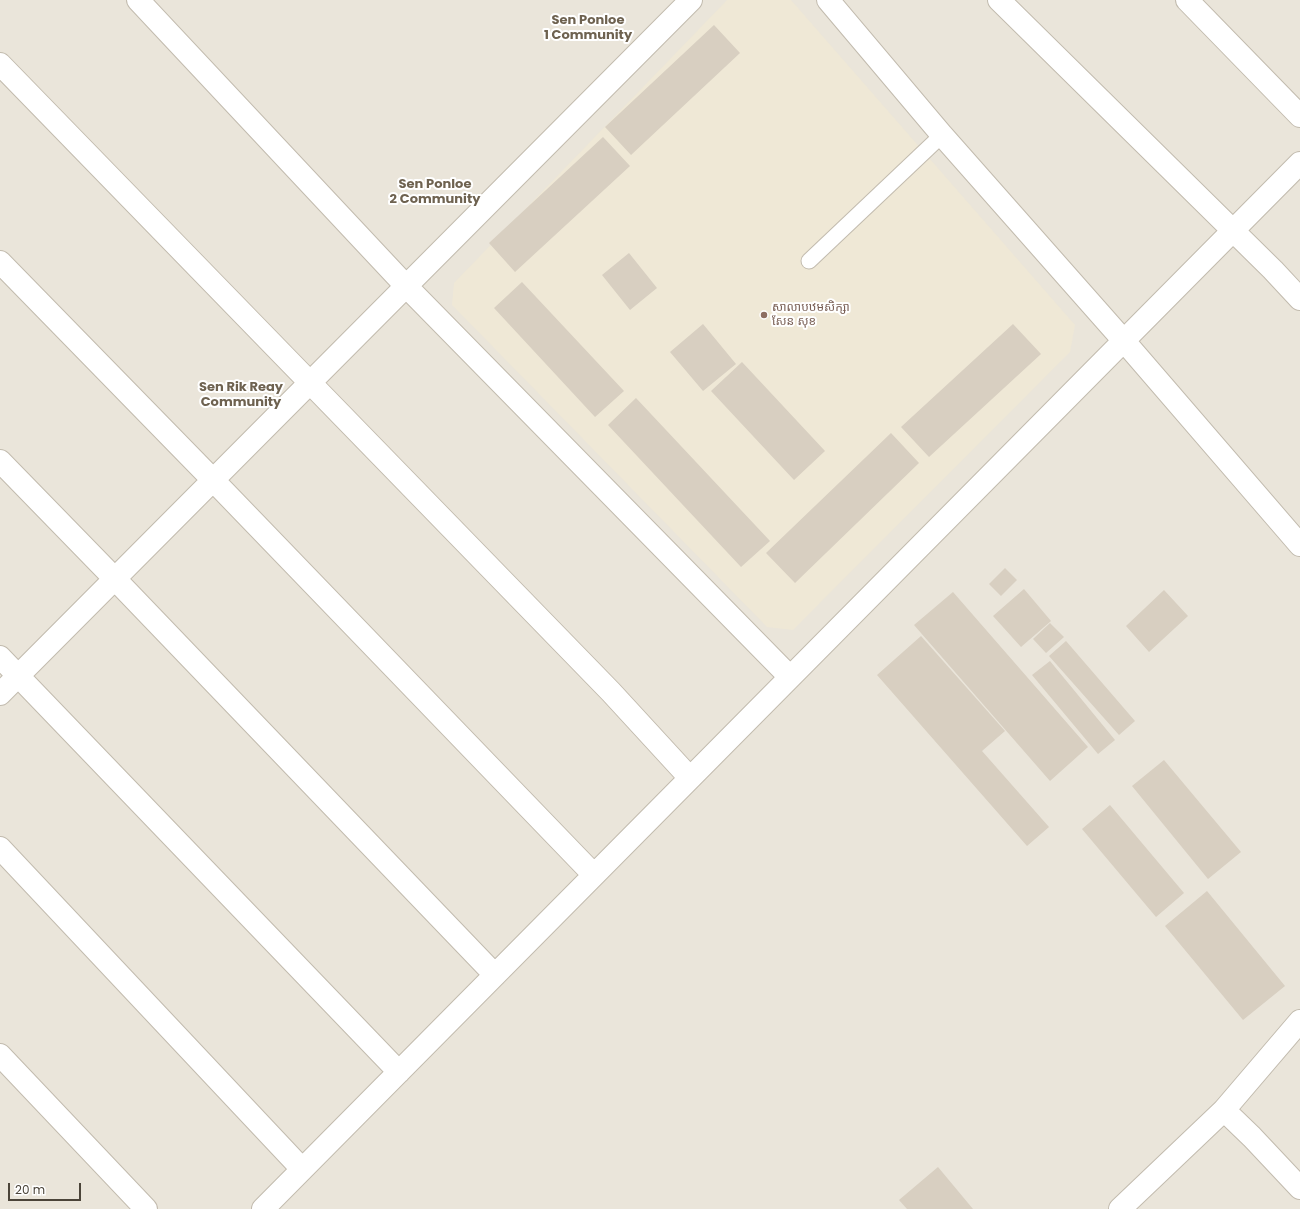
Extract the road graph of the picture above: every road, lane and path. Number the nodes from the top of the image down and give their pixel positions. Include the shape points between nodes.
1 (138, 0) edge
2 (691, 0) edge
3 (828, 0) edge
4 (999, 0) edge
5 (1187, 0) edge
6 (0, 64) edge
7 (1300, 116) edge
8 (942, 135) junction
9 (1300, 163) edge
10 (1233, 231) junction
11 (0, 262) edge
12 (809, 262) dead end
13 (406, 286) junction
14 (1300, 299) edge
15 (1124, 341) junction
16 (310, 383) junction
17 (0, 461) edge
18 (213, 480) junction
19 (1300, 545) edge
20 (115, 579) junction
21 (0, 657) edge
22 (18, 676) junction
23 (790, 677) junction
24 (0, 694) edge
25 (690, 778) junction
26 (0, 848) edge
27 (594, 875) junction
28 (495, 975) junction
29 (1300, 1021) edge
30 (0, 1055) edge
31 (399, 1072) junction
32 (1224, 1110) junction
33 (302, 1169) junction
34 (1300, 1188) edge
35 (1123, 1208) edge
36 (146, 1209) edge
37 (263, 1209) edge

1 - 13 street
2 - 13 street
3 - 8 street
4 - 10 street
5 - 7 street
6 - 16 street
8 - 12 lane
8 - 15 street
9 - 10 street
10 - 14 street
10 - 15 street
11 - 18 street
13 - 16 street
13 - 23 street
15 - 19 street
15 - 23 street
16 - 18 street
16 - 25 street via 611,692
17 - 20 street
18 - 20 street
18 - 27 street
20 - 22 street
20 - 28 street
21 - 22 street
22 - 24 street
22 - 31 street
23 - 25 street
25 - 27 street
26 - 33 street
27 - 28 street
28 - 31 street
29 - 32 street
30 - 36 street
31 - 33 street
32 - 34 street
32 - 35 street
33 - 37 street

